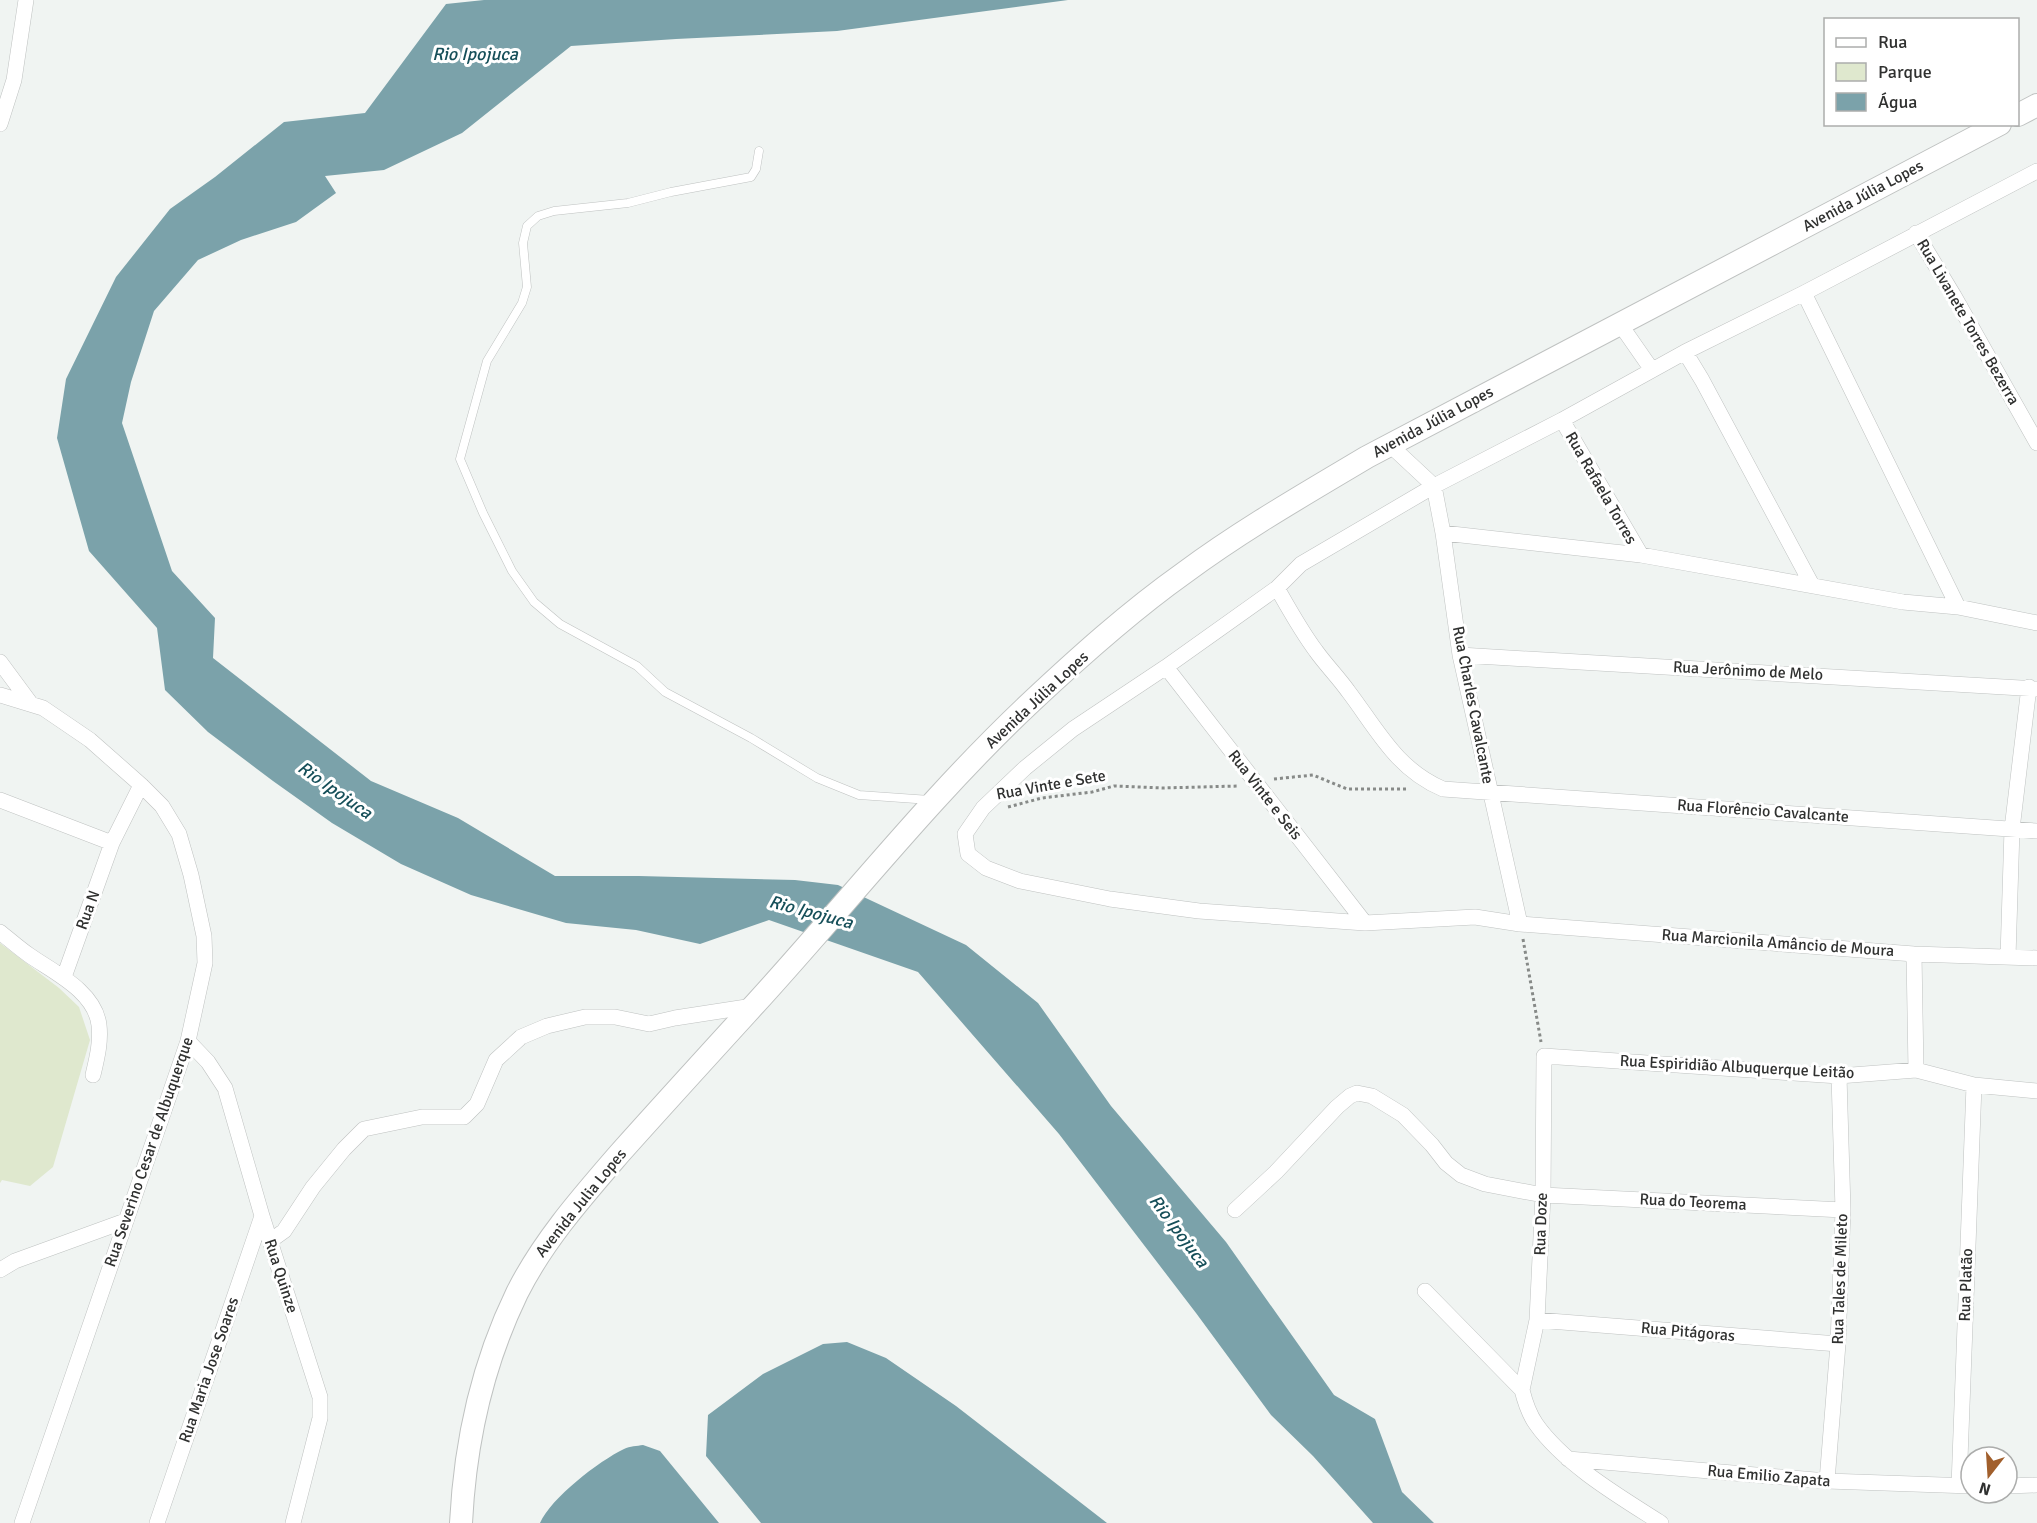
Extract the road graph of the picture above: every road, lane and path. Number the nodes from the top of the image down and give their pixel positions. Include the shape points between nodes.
1 (26, 0) edge
2 (2037, 105) edge
3 (2019, 114) edge
4 (0, 124) edge
5 (1996, 126) edge
6 (759, 152) dead end
7 (2037, 172) edge
8 (1916, 233) junction
9 (1804, 293) junction
10 (1620, 324) junction
11 (1685, 352) junction
12 (1652, 370) junction
13 (1562, 420) junction
14 (2037, 443) edge
15 (1390, 445) junction
16 (1434, 486) junction
17 (1443, 533) junction
18 (1641, 555) junction
19 (1812, 585) junction
20 (1277, 588) junction
21 (1959, 607) junction
22 (2037, 623) edge
23 (1460, 655) junction
24 (0, 662) edge
25 (1166, 667) junction
26 (2033, 688) edge
27 (0, 695) edge
28 (31, 704) junction
29 (141, 785) junction
30 (1257, 786) junction
31 (1443, 789) junction
32 (1490, 791) junction
33 (0, 800) edge
34 (931, 804) junction
35 (983, 808) junction
36 (2012, 830) junction
37 (2037, 831) edge
38 (112, 843) junction
39 (1365, 923) junction
40 (1520, 924) junction
41 (0, 932) edge
42 (1914, 954) junction
43 (2008, 957) junction
44 (2037, 957) edge
45 (64, 977) junction
46 (758, 1000) junction
47 (188, 1041) junction
48 (1544, 1056) junction
49 (1916, 1070) junction
50 (93, 1075) dead end
51 (1839, 1076) junction
52 (1974, 1085) junction
53 (2037, 1091) edge
54 (1543, 1195) junction
55 (1235, 1210) dead end
56 (1843, 1210) junction
57 (262, 1216) junction
58 (125, 1221) junction
59 (270, 1241) junction
60 (0, 1270) edge
61 (1425, 1291) dead end
62 (1537, 1320) junction
63 (1838, 1344) junction
64 (1522, 1390) junction
65 (1966, 1445) edge
66 (1568, 1459) junction
67 (1827, 1481) junction
68 (2019, 1485) edge
69 (2037, 1485) edge
70 (1959, 1486) edge
71 (22, 1523) edge
72 (157, 1523) edge
73 (293, 1523) edge
74 (461, 1523) edge
75 (1661, 1523) edge

1 - 4 street via 14,80
2 - 3 main road
5 - 10 main road, Avenida Júlia Lopes
6 - 34 lane via 751,177 628,203 554,211 538,216 527,226 522,303 487,361 460,459 512,571 534,602 560,624 637,666 665,692 817,778 859,795
7 - 8 street
8 - 9 street
8 - 14 street, Rua Livanete Torres Bezerra
9 - 11 street
9 - 21 street
10 - 12 street
10 - 15 main road, Avenida Júlia Lopes
11 - 12 street
11 - 19 street
12 - 13 street
13 - 16 street
13 - 18 street, Rua Rafaela Torres
15 - 16 street
15 - 34 main road, Avenida Júlia Lopes via 1294,500 1184,573 1110,632 1028,706
16 - 17 street, Rua Charles Cavalcante
16 - 20 street via 1301,564
17 - 18 street
17 - 23 street, Rua Charles Cavalcante
18 - 19 street
19 - 21 street via 1903,602
20 - 25 street
20 - 31 street via 1316,652 1384,742 1424,781
21 - 22 street
23 - 26 street, Rua Jerônimo de Melo
23 - 32 street, Rua Charles Cavalcante
24 - 28 street
25 - 30 street, Rua Vinte e Seis
25 - 35 street via 1073,729
26 - 36 street
27 - 28 street, Rua Severino Cesar de Albuquerque
28 - 29 street, Rua Severino Cesar de Albuquerque via 70,724
29 - 38 street, Rua N
29 - 47 street, Rua Severino Cesar de Albuquerque via 162,806 179,834 204,936 205,963
30 - 31 path, Rua Vinte e Sete via 1263,781 1313,775 1347,789
30 - 35 path, Rua Vinte e Sete via 1114,786 1011,807
30 - 39 street, Rua Vinte e Seis
31 - 32 street, Rua Florêncio Cavalcante
32 - 36 street, Rua Florêncio Cavalcante
32 - 40 street, Rua Charles Cavalcante
33 - 38 street
34 - 46 main road, Avenida Júlia Lopes
35 - 39 street, Rua Marcionila Amâncio de Moura via 965,834 968,854 986,868 1020,881 1199,911
36 - 37 street, Rua Florêncio Cavalcante
36 - 43 street
38 - 45 street, Rua N
39 - 40 street, Rua Marcionila Amâncio de Moura via 1475,917
40 - 42 street, Rua Marcionila Amâncio de Moura
40 - 48 path
41 - 45 street
42 - 43 street, Rua Marcionila Amâncio de Moura
42 - 49 street
43 - 44 street, Rua Marcionila Amâncio de Moura
45 - 50 street via 88,1000 99,1022 99,1050
46 - 59 street via 649,1024 615,1017 585,1017 521,1037 496,1060 477,1104 464,1117 422,1117 364,1129 313,1187 284,1232
46 - 74 main road, Avenida Julia Lopes via 587,1191 535,1260 495,1344 476,1404
47 - 57 street, Rua Quinze via 225,1088
47 - 58 street, Rua Severino Cesar de Albuquerque
48 - 51 street, Rua Espiridião Albuquerque Leitão
48 - 54 street, Rua Doze
49 - 51 street, Rua Espiridião Albuquerque Leitão
49 - 52 street, Rua Espiridião Albuquerque Leitão
51 - 56 street, Rua Tales de Mileto
52 - 53 street, Rua Espiridião Albuquerque Leitão
52 - 65 street, Rua Platão
54 - 55 street, Rua do Teorema via 1485,1184 1461,1175 1403,1115 1372,1096 1357,1093 1337,1107
54 - 56 street, Rua do Teorema
54 - 62 street, Rua Doze
56 - 63 street, Rua Tales de Mileto
57 - 59 street, Rua Quinze
57 - 72 street, Rua Maria Jose Soares
58 - 60 street
58 - 71 street, Rua Severino Cesar de Albuquerque
59 - 73 street, Rua Quinze via 320,1397 320,1418
61 - 64 street
62 - 63 street, Rua Pitágoras
62 - 64 street, Rua Doze
63 - 67 street, Rua Tales de Mileto
64 - 66 street via 1537,1425
66 - 67 street, Rua Emilio Zapata
66 - 75 street
67 - 70 street, Rua Emilio Zapata
68 - 69 street

